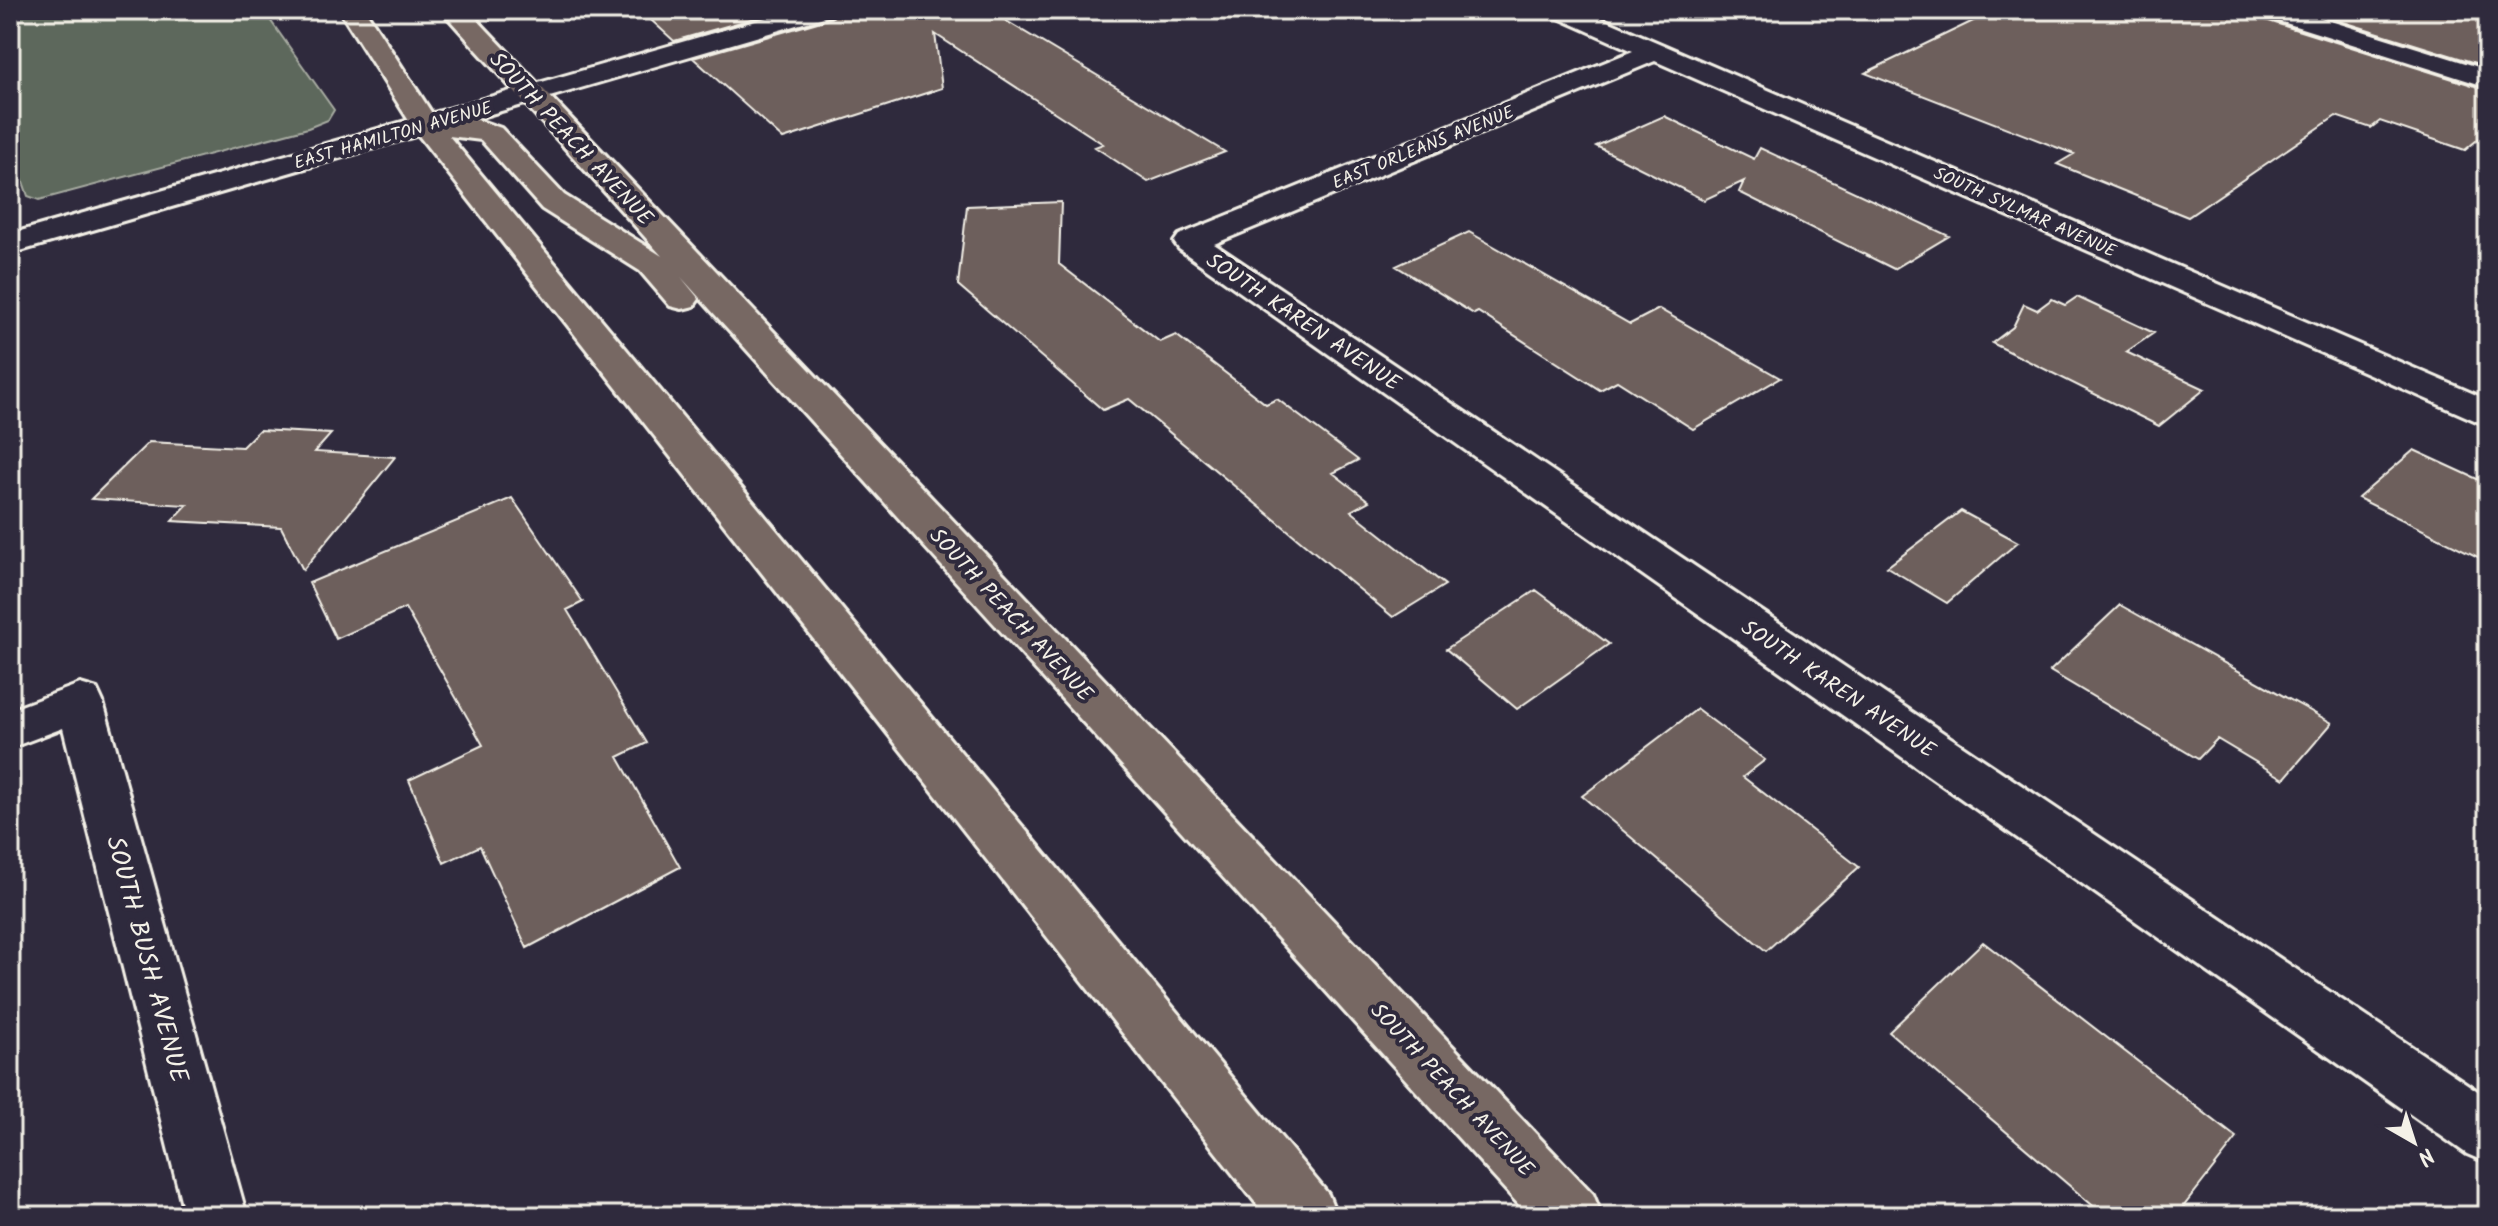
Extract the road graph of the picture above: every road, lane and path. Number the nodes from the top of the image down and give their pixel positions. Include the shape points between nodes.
1 (352, 10) edge
2 (454, 10) edge
3 (822, 10) edge
4 (1561, 10) edge
5 (2269, 10) edge
6 (1656, 51) junction
7 (2488, 79) edge
8 (533, 94) junction
9 (426, 126) junction
10 (1190, 242) joint
11 (10, 244) edge
12 (2488, 414) edge
13 (851, 440) junction
14 (10, 729) edge
15 (2488, 1133) edge
16 (216, 1216) edge
17 (1306, 1216) edge
18 (1571, 1216) edge

1 - 9 main road
2 - 8 main road, SOUTH PEACH AVENUE
3 - 8 street, EAST HAMILTON AVENUE
4 - 6 street, SOUTH SYLMAR AVENUE
5 - 7 street
6 - 10 street, EAST ORLEANS AVENUE
6 - 12 street, SOUTH SYLMAR AVENUE
8 - 9 street, EAST HAMILTON AVENUE
8 - 13 main road, SOUTH PEACH AVENUE
9 - 11 street, EAST HAMILTON AVENUE
9 - 13 main road via 475,128 491,134 553,202 652,264 761,374
9 - 17 main road
10 - 15 street, SOUTH KAREN AVENUE
13 - 18 main road, SOUTH PEACH AVENUE
14 - 16 street, SOUTH BUSH AVENUE via 80,702

